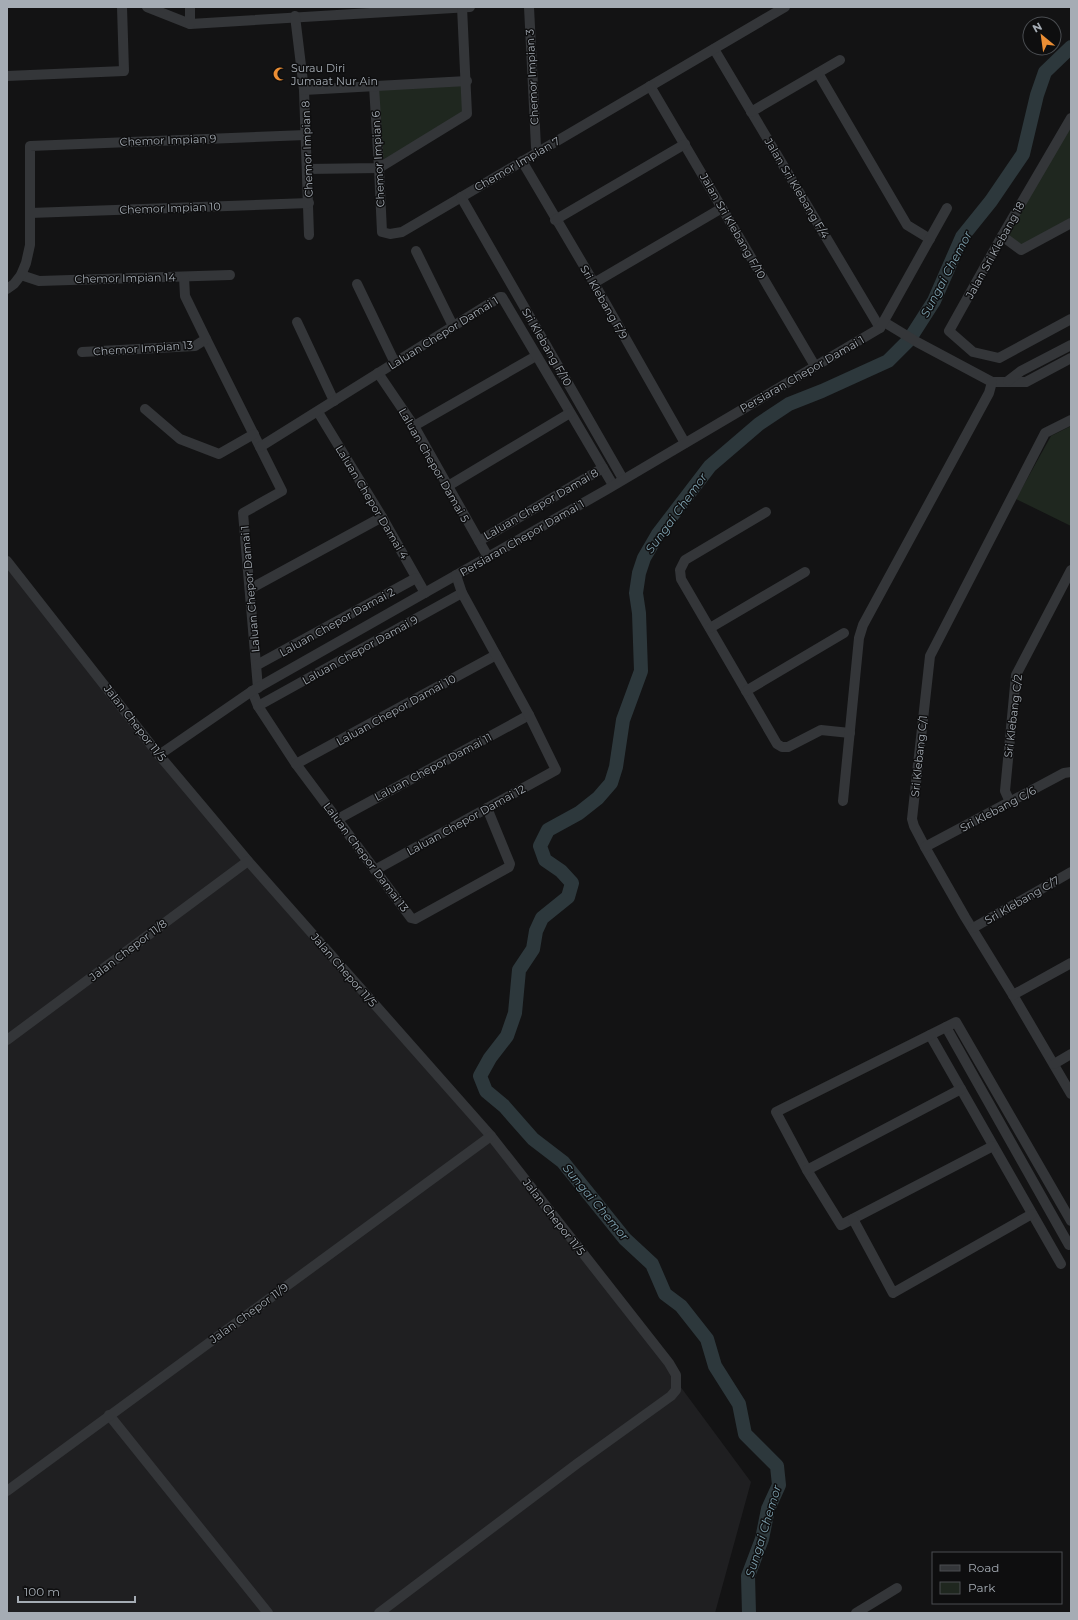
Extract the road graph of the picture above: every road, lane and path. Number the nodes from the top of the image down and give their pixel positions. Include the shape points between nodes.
1 (122, 7) edge
2 (147, 7) edge
3 (190, 7) edge
4 (462, 7) edge
5 (470, 7) edge
6 (529, 7) edge
7 (785, 7) edge
8 (295, 16) junction
9 (190, 24) junction
10 (714, 49) junction
11 (840, 60) dead end
12 (818, 73) junction
13 (7, 76) edge
14 (467, 81) junction
15 (374, 86) junction
16 (650, 86) junction
17 (304, 90) junction
18 (751, 112) junction
19 (1071, 118) edge
20 (306, 135) junction
21 (685, 144) junction
22 (536, 147) dead end
23 (522, 162) junction
24 (380, 168) junction
25 (308, 170) junction
26 (461, 197) junction
27 (309, 203) junction
28 (722, 208) junction
29 (947, 208) dead end
30 (30, 214) junction
31 (555, 220) junction
32 (1071, 223) edge
33 (382, 232) joint
34 (309, 235) dead end
35 (1002, 236) junction
36 (930, 239) junction
37 (416, 251) dead end
38 (21, 275) junction
39 (230, 275) dead end
40 (184, 277) junction
41 (594, 283) junction
42 (357, 284) dead end
43 (7, 290) edge
44 (1071, 319) edge
45 (297, 322) dead end
46 (882, 325) junction
47 (452, 326) junction
48 (206, 340) junction
49 (1071, 345) edge
50 (82, 352) dead end
51 (536, 356) junction
52 (1071, 358) edge
53 (395, 363) junction
54 (815, 366) junction
55 (378, 373) junction
56 (1008, 381) junction
57 (992, 382) junction
58 (334, 401) junction
59 (145, 409) dead end
60 (318, 412) junction
61 (570, 413) junction
62 (1071, 420) edge
63 (414, 426) junction
64 (254, 434) junction
65 (685, 443) junction
66 (260, 447) junction
67 (603, 468) junction
68 (624, 479) junction
69 (613, 485) junction
70 (448, 486) junction
71 (766, 512) dead end
72 (382, 517) junction
73 (479, 541) junction
74 (488, 557) junction
75 (7, 561) edge
76 (1071, 570) edge
77 (805, 572) dead end
78 (456, 576) junction
79 (416, 578) junction
80 (250, 589) junction
81 (425, 593) junction
82 (462, 593) junction
83 (710, 628) junction
84 (844, 633) dead end
85 (496, 655) junction
86 (257, 666) junction
87 (255, 690) junction
88 (746, 690) junction
89 (258, 706) junction
90 (529, 716) junction
91 (850, 733) junction
92 (159, 755) junction
93 (296, 764) junction
94 (1071, 772) edge
95 (843, 801) dead end
96 (1010, 802) junction
97 (487, 808) junction
98 (338, 819) junction
99 (925, 848) junction
100 (248, 861) junction
101 (375, 870) junction
102 (1071, 872) edge
103 (973, 928) junction
104 (1071, 963) edge
105 (1014, 995) junction
106 (946, 1027) junction
107 (930, 1035) junction
108 (7, 1040) edge
109 (1071, 1054) edge
110 (1054, 1064) junction
111 (961, 1089) junction
112 (1071, 1094) edge
113 (491, 1136) junction
114 (993, 1146) junction
115 (806, 1170) junction
116 (1032, 1214) junction
117 (853, 1219) junction
118 (1071, 1221) edge
119 (1067, 1232) edge
120 (1071, 1243) edge
121 (1060, 1264) dead end
122 (109, 1415) junction
123 (7, 1491) edge
124 (897, 1588) dead end
125 (268, 1613) edge
126 (379, 1613) edge
127 (856, 1613) edge

1 - 13 street via 124,71
2 - 9 street
3 - 9 street
4 - 5 street
4 - 8 street
4 - 14 street
6 - 22 street, Chemor Impian 3
7 - 10 street, Chemor Impian 7
8 - 9 street
8 - 17 street, Chemor Impian 8
10 - 16 street, Chemor Impian 7
10 - 18 street, Jalan Sri Klebang F/4
11 - 12 street
12 - 18 street
12 - 36 street via 907,225
14 - 15 street
14 - 24 street via 468,114
15 - 17 street
15 - 24 street, Chemor Impian 6
16 - 21 street, Jalan Sri Klebang F/10
16 - 23 street, Chemor Impian 7
17 - 20 street, Chemor Impian 8
18 - 46 street, Jalan Sri Klebang F/4
19 - 35 street, Jalan Sri Klebang 18
20 - 25 street, Chemor Impian 8
20 - 30 street, Chemor Impian 9 via 30,146
21 - 28 street, Jalan Sri Klebang F/10
21 - 31 street
23 - 26 street, Chemor Impian 7
23 - 31 street, Sri Klebang F/9
24 - 25 street
24 - 33 street, Chemor Impian 6
25 - 27 street, Chemor Impian 8
26 - 33 street, Chemor Impian 7 via 402,232
26 - 68 street, Sri Klebang F/10
27 - 30 street, Chemor Impian 10
27 - 34 street, Chemor Impian 8
28 - 41 street
28 - 54 street, Jalan Sri Klebang F/10
29 - 36 street
30 - 38 street via 30,245
31 - 41 street, Sri Klebang F/9
32 - 35 street via 1021,250
35 - 44 street, Jalan Sri Klebang 18 via 950,331 973,352 999,358
36 - 46 street
37 - 47 street
38 - 40 street, Chemor Impian 14 via 40,280
38 - 43 street
39 - 40 street, Chemor Impian 14
40 - 48 street, Chemor Impian 13 via 185,296
41 - 65 street, Sri Klebang F/9
42 - 53 street
45 - 58 street
46 - 54 street, Persiaran Chepor Damai 1
46 - 57 street via 897,330
47 - 51 street, Laluan Chepor Damai 1 via 497,297 502,297
47 - 53 street, Laluan Chepor Damai 1
48 - 50 street, Chemor Impian 13 via 195,346
48 - 64 street, Laluan Chepor Damai 1
49 - 56 street via 1021,371
51 - 61 street, Laluan Chepor Damai 1
51 - 63 street
52 - 56 street via 1026,382
53 - 55 street, Laluan Chepor Damai 1
54 - 65 street, Persiaran Chepor Damai 1
55 - 58 street, Laluan Chepor Damai 1
55 - 63 street, Laluan Chepor Damai 5
56 - 57 street
57 - 91 street via 989,393 863,625 859,638
58 - 60 street, Laluan Chepor Damai 1
59 - 64 street via 180,439 219,454
60 - 66 street, Laluan Chepor Damai 1
60 - 72 street, Laluan Chepor Damai 4
61 - 67 street, Laluan Chepor Damai 1
61 - 70 street
62 - 99 street, Sri Klebang C/1 via 1045,434 930,656 912,819
63 - 70 street, Laluan Chepor Damai 5
64 - 66 street, Laluan Chepor Damai 1
65 - 68 street, Persiaran Chepor Damai 1
66 - 80 street, Laluan Chepor Damai 1 via 282,491 242,513
67 - 69 street, Laluan Chepor Damai 1
67 - 73 street, Laluan Chepor Damai 8
68 - 69 street, Persiaran Chepor Damai 1
69 - 74 street, Persiaran Chepor Damai 1
70 - 73 street, Laluan Chepor Damai 5
71 - 83 street via 685,560 680,570 681,579
72 - 79 street, Laluan Chepor Damai 4
72 - 80 street
73 - 74 street, Laluan Chepor Damai 5
74 - 78 street, Persiaran Chepor Damai 1
75 - 92 street, Jalan Chepor 11/5
76 - 96 street, Sri Klebang C/2 via 1016,675 1005,791
77 - 83 street
78 - 81 street, Persiaran Chepor Damai 1
78 - 82 street
79 - 81 street, Laluan Chepor Damai 4
79 - 86 street, Laluan Chepor Damai 2
80 - 86 street, Laluan Chepor Damai 1
81 - 87 street, Persiaran Chepor Damai 1
82 - 85 street
82 - 89 street, Laluan Chepor Damai 9
83 - 88 street
84 - 88 street
85 - 90 street
85 - 93 street, Laluan Chepor Damai 10
86 - 87 street, Laluan Chepor Damai 1
87 - 89 street, Laluan Chepor Damai 13
87 - 92 street, Persiaran Chepor Damai 1
88 - 91 street via 777,744 782,748 788,748 821,730
89 - 93 street, Laluan Chepor Damai 13
90 - 97 street, Laluan Chepor Damai 12 via 556,770
90 - 98 street, Laluan Chepor Damai 11
91 - 95 street
92 - 100 street, Jalan Chepor 11/5
93 - 98 street, Laluan Chepor Damai 13
94 - 96 street, Sri Klebang C/6 via 1064,773
96 - 99 street, Sri Klebang C/6
97 - 101 street, Laluan Chepor Damai 12
97 - 101 street, Laluan Chepor Damai 13 via 510,864 507,869 415,918 411,918
98 - 101 street, Laluan Chepor Damai 13
99 - 103 street, Sri Klebang C/1
100 - 108 street, Jalan Chepor 11/8
100 - 113 street, Jalan Chepor 11/5
102 - 103 street, Sri Klebang C/7
103 - 105 street, Sri Klebang C/1
104 - 105 street
105 - 110 street, Sri Klebang C/1
106 - 107 street
106 - 118 street via 956,1022
106 - 119 street
107 - 111 street
107 - 115 street via 776,1112
109 - 110 street
110 - 112 street, Sri Klebang C/1
111 - 114 street
111 - 115 street
113 - 122 street, Jalan Chepor 11/9
113 - 126 street, Jalan Chepor 11/5 via 669,1363 676,1375 676,1390
114 - 116 street
114 - 117 street
115 - 117 street via 841,1225
116 - 117 street via 893,1293
116 - 121 street
119 - 120 street via 1069,1245
122 - 123 street, Jalan Chepor 11/9
122 - 125 street
124 - 127 street

